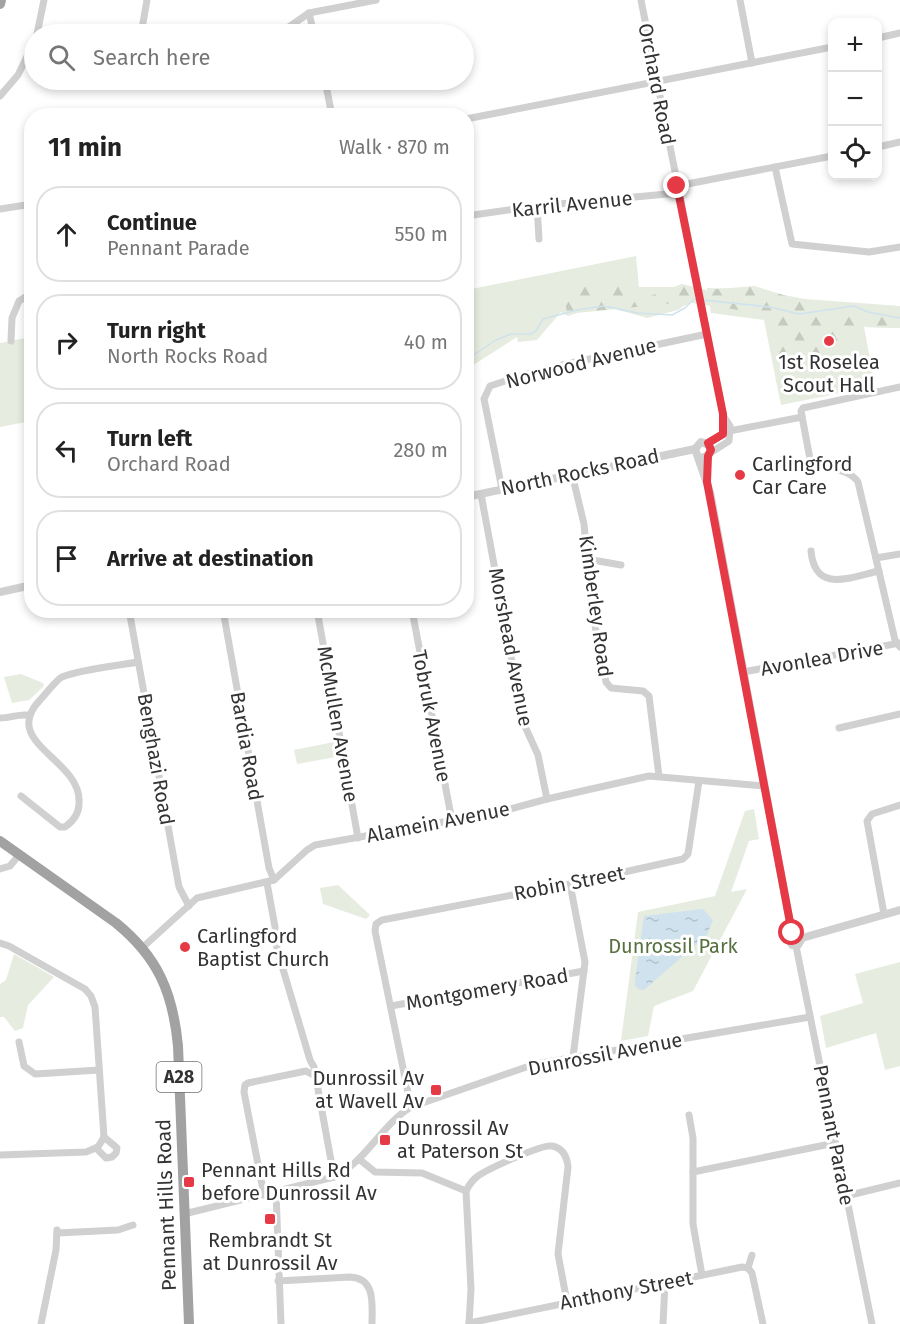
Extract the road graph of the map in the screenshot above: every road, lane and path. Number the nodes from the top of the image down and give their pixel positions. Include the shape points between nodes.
1 (44, 0) edge
2 (147, 0) edge
3 (376, 0) edge
4 (641, 0) edge
5 (740, 0) edge
6 (309, 13) junction
7 (39, 24) edge
8 (143, 24) edge
9 (293, 24) edge
10 (312, 24) edge
11 (900, 33) edge
12 (882, 37) edge
13 (828, 47) edge
14 (24, 63) edge
15 (752, 63) junction
16 (656, 82) junction
17 (327, 90) edge
18 (0, 96) edge
19 (330, 108) edge
20 (474, 118) edge
21 (900, 142) edge
22 (882, 146) edge
23 (828, 157) edge
24 (775, 167) junction
25 (678, 189) junction
26 (24, 205) edge
27 (537, 206) junction
28 (0, 209) edge
29 (474, 215) edge
30 (539, 239) dead end
31 (900, 247) edge
32 (24, 298) edge
33 (707, 334) junction
34 (11, 341) dead end
35 (900, 387) edge
36 (802, 417) junction
37 (727, 432) junction
38 (708, 443) junction
39 (703, 453) junction
40 (572, 474) junction
41 (502, 489) junction
42 (481, 494) junction
43 (474, 495) edge
44 (811, 551) dead end
45 (900, 554) edge
46 (876, 558) junction
47 (587, 559) junction
48 (621, 565) dead end
49 (879, 571) junction
50 (24, 587) edge
51 (0, 592) edge
52 (130, 618) edge
53 (224, 618) edge
54 (318, 618) edge
55 (414, 618) edge
56 (899, 645) edge
57 (138, 662) junction
58 (743, 672) junction
59 (900, 714) edge
60 (27, 716) junction
61 (0, 718) edge
62 (839, 728) dead end
63 (659, 776) junction
64 (699, 781) junction
65 (764, 786) junction
66 (21, 796) dead end
67 (547, 799) junction
68 (900, 805) edge
69 (452, 821) junction
70 (358, 838) junction
71 (0, 841) edge
72 (19, 855) junction
73 (0, 869) edge
74 (270, 881) junction
75 (570, 884) junction
76 (189, 906) junction
77 (900, 910) edge
78 (884, 914) junction
79 (792, 933) junction
80 (802, 938) junction
81 (0, 943) edge
82 (796, 946) junction
83 (142, 948) junction
84 (584, 971) junction
85 (390, 1006) junction
86 (810, 1017) junction
87 (19, 1042) dead end
88 (573, 1057) junction
89 (99, 1070) junction
90 (315, 1076) junction
91 (411, 1107) junction
92 (689, 1115) dead end
93 (104, 1137) junction
94 (835, 1143) junction
95 (96, 1148) junction
96 (0, 1155) edge
97 (359, 1160) junction
98 (693, 1172) junction
99 (334, 1177) junction
100 (900, 1183) edge
101 (466, 1191) junction
102 (276, 1192) junction
103 (264, 1195) junction
104 (846, 1196) junction
105 (184, 1214) junction
106 (133, 1225) dead end
107 (752, 1255) dead end
108 (748, 1268) junction
109 (702, 1275) junction
110 (278, 1281) junction
111 (665, 1283) junction
112 (567, 1302) junction
113 (40, 1324) edge
114 (189, 1324) edge
115 (281, 1324) edge
116 (372, 1324) edge
117 (469, 1324) edge
118 (663, 1324) edge
119 (763, 1324) edge
120 (872, 1324) edge

1 - 7 street
2 - 8 street
3 - 6 street
4 - 16 street, Orchard Road
5 - 15 street
6 - 9 street
6 - 10 street
11 - 12 street
13 - 15 street
14 - 18 street
15 - 16 street
16 - 20 street
16 - 25 street, Orchard Road
17 - 19 street
21 - 22 street
23 - 24 street, Karril Avenue
24 - 25 street, Karril Avenue
24 - 31 street via 792,244 869,252
25 - 27 street, Karril Avenue
25 - 33 street, Orchard Road
26 - 28 street
27 - 29 street, Karril Avenue
27 - 30 street
32 - 34 street via 18,301 12,318
33 - 37 street, Orchard Road
33 - 41 street, Norwood Avenue via 574,362 490,386 484,399
35 - 36 street via 803,408
36 - 37 street
36 - 46 street via 810,459 857,480
37 - 38 street
37 - 39 street via 729,441
38 - 39 street via 711,447
38 - 39 street, North Rocks Road via 699,443
39 - 40 street, North Rocks Road
39 - 58 street
40 - 41 street, North Rocks Road
40 - 47 street, Kimberley Road via 584,522
41 - 42 street, North Rocks Road
42 - 43 street, North Rocks Road
42 - 67 street, Morshead Avenue via 523,722 537,755
44 - 49 street via 815,569 826,579
45 - 46 street
46 - 49 street
47 - 48 street
47 - 63 street, Kimberley Road via 606,682 610,688 643,691 649,696
49 - 56 street
50 - 51 street
52 - 57 street, Benghazi Road
53 - 74 street, Bardia Road
54 - 70 street, McMullen Avenue
55 - 69 street, Tobruk Avenue
56 - 58 street, Avonlea Drive
57 - 60 street via 60,678
57 - 76 street, Benghazi Road via 179,887
58 - 65 street
59 - 62 street
60 - 61 street
60 - 66 street via 35,742 75,782 79,812 62,828
63 - 64 street, Alamein Avenue
63 - 67 street, Alamein Avenue
64 - 65 street, Alamein Avenue
64 - 75 street, Robin Street via 688,854 683,859
65 - 79 street
67 - 69 street, Alamein Avenue
68 - 78 street via 872,813 867,821
69 - 70 street, Alamein Avenue
70 - 74 street, Alamein Avenue via 312,846
71 - 72 highway, Pennant Hills Road / A28
72 - 73 street via 10,866
72 - 83 highway, Pennant Hills Road / A28 via 116,923
74 - 76 street, Alamein Avenue via 203,896
74 - 90 street, Bardia Road via 277,949
75 - 84 street
75 - 85 street, Robin Street via 390,918 376,924
76 - 83 street, Alamein Avenue
77 - 78 street
78 - 80 street
79 - 80 street via 799,933
79 - 82 street via 788,940
80 - 82 street
81 - 89 street via 88,992 95,1007
82 - 86 street, Pennant Parade
83 - 105 highway, Pennant Hills Road / A28 via 165,986 176,1027
84 - 85 street, Montgomery Road
84 - 88 street
85 - 91 street
86 - 88 street, Dunrossil Avenue
86 - 94 street, Pennant Parade
87 - 89 street via 24,1066 35,1074
88 - 91 street, Dunrossil Avenue via 535,1064
89 - 93 street
90 - 99 street, Bardia Road
90 - 103 street via 306,1071 245,1085
91 - 97 street, Dunrossil Avenue
92 - 98 street
93 - 95 street
93 - 95 street via 117,1148 116,1153 106,1158
94 - 98 street
94 - 104 street, Pennant Parade
95 - 96 street via 86,1152
97 - 99 street, Dunrossil Avenue
97 - 101 street via 373,1172 422,1173
98 - 109 street via 693,1224
99 - 102 street, Dunrossil Avenue
100 - 104 street
101 - 112 street via 478,1176 539,1149 549,1146 563,1151 568,1167 558,1254
101 - 117 street
102 - 103 street, Dunrossil Avenue
102 - 110 street
103 - 105 street, Dunrossil Avenue
104 - 120 street, Pennant Parade
105 - 114 highway, Pennant Hills Road / A28
106 - 113 street via 118,1230 57,1232
107 - 108 street
108 - 109 street, Anthony Street
108 - 119 street
109 - 111 street, Anthony Street
110 - 115 street
110 - 116 street via 361,1279 371,1293
111 - 112 street, Anthony Street
111 - 118 street
112 - 117 street, Anthony Street

